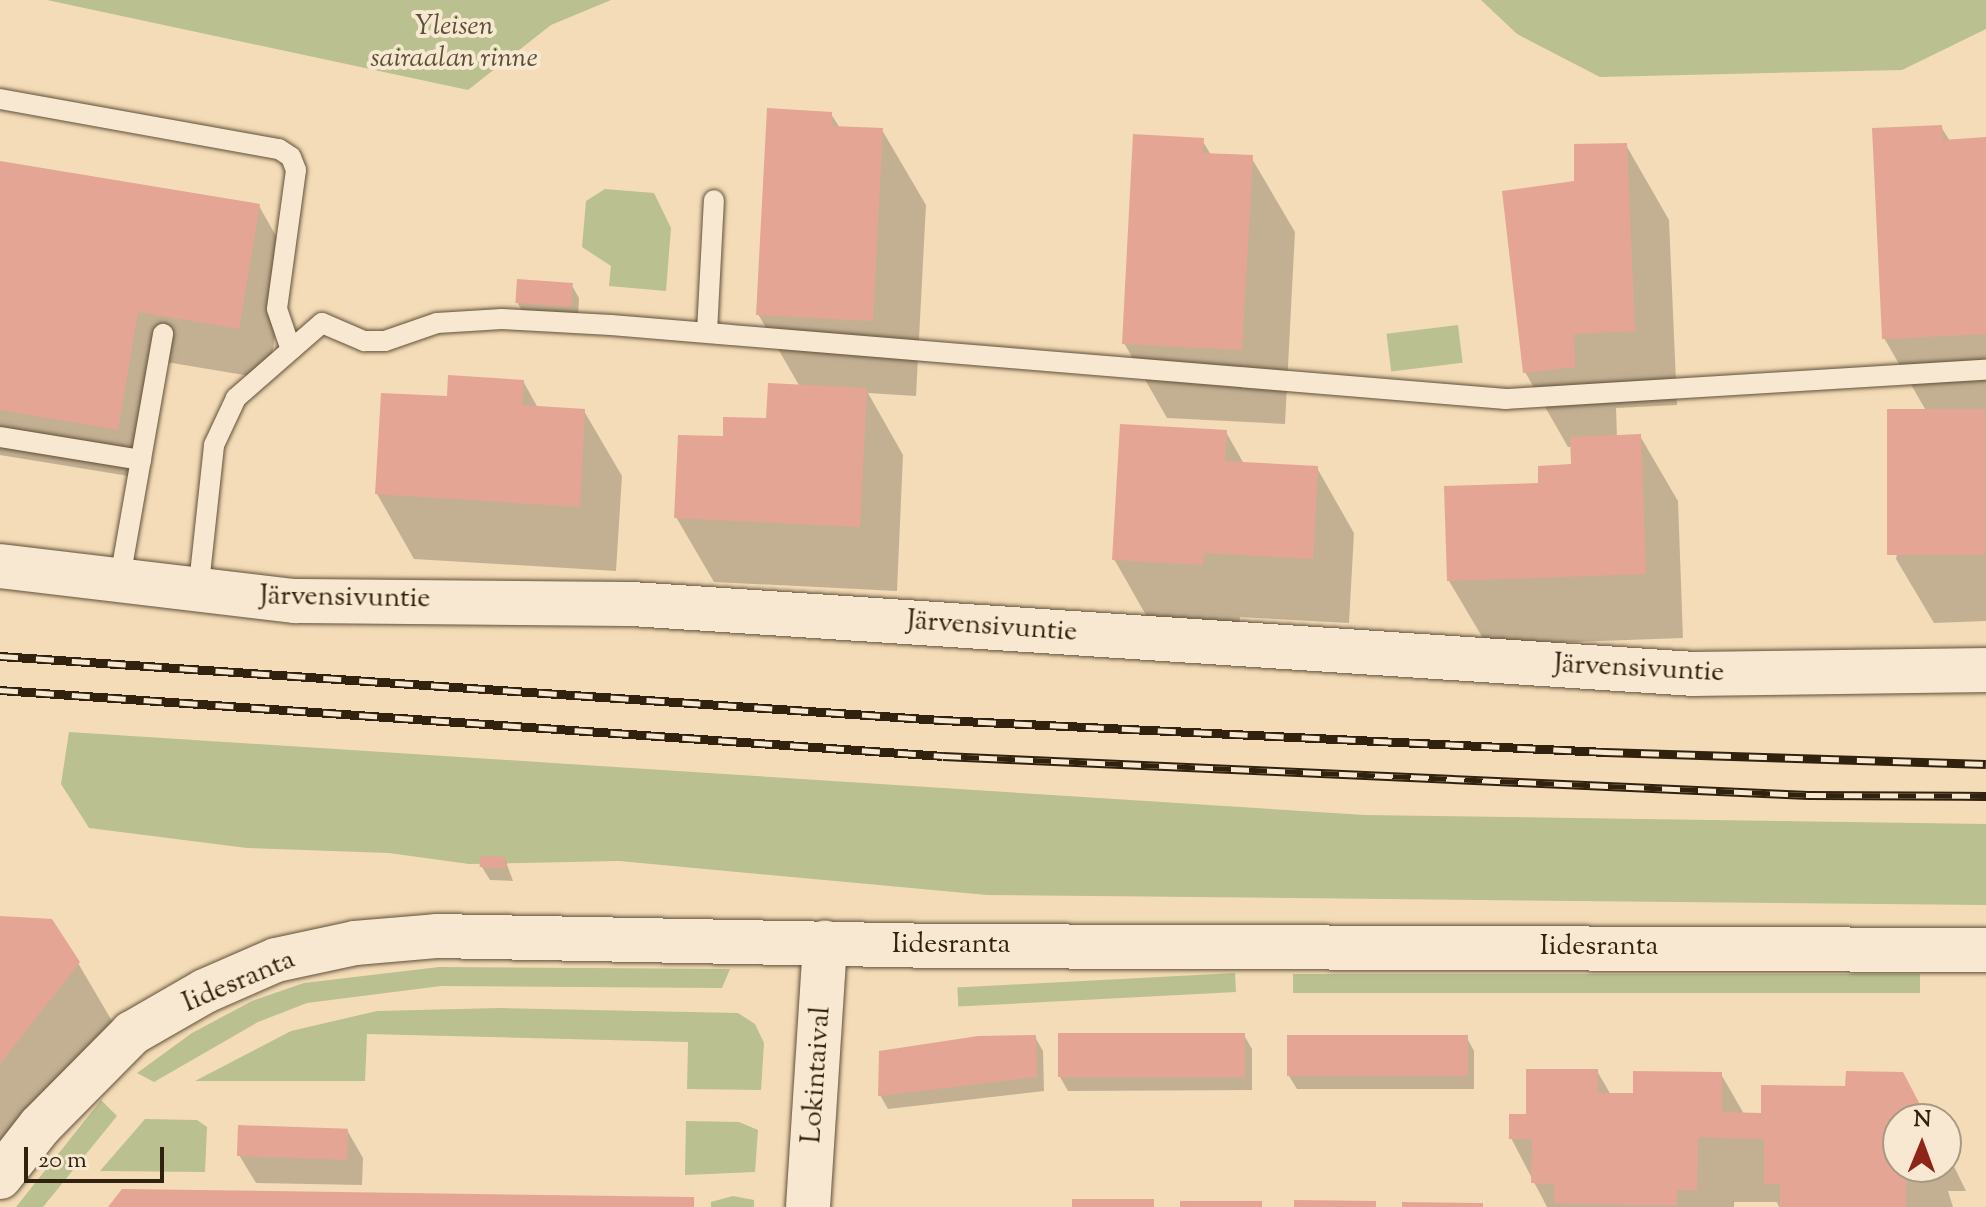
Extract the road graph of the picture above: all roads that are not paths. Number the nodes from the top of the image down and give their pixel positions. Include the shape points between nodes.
1 (0, 99) edge
2 (714, 200) dead end
3 (707, 332) junction
4 (163, 334) dead end
5 (291, 350) junction
6 (1986, 370) edge
7 (0, 437) edge
8 (141, 460) junction
9 (0, 566) edge
10 (119, 584) junction
11 (198, 593) junction
12 (1986, 670) edge
13 (825, 943) junction
14 (1986, 950) edge
15 (0, 1177) edge
16 (808, 1207) edge

1 - 5 lane via 279,149 291,157 296,170 277,309
2 - 3 lane
3 - 5 lane via 502,319 437,323 385,341 364,341 322,323
3 - 6 lane via 1506,399
4 - 8 lane
5 - 11 lane via 236,398 214,445
7 - 8 lane
8 - 10 lane
9 - 10 main road, Järvensivuntie
10 - 11 main road, Järvensivuntie
11 - 12 main road, Järvensivuntie via 295,601 663,605 1695,674
13 - 14 main road, Iidesranta
13 - 15 main road, Iidesranta via 436,936 355,943 276,960 205,991 132,1033 40,1126
13 - 16 main road, Lokintaival

